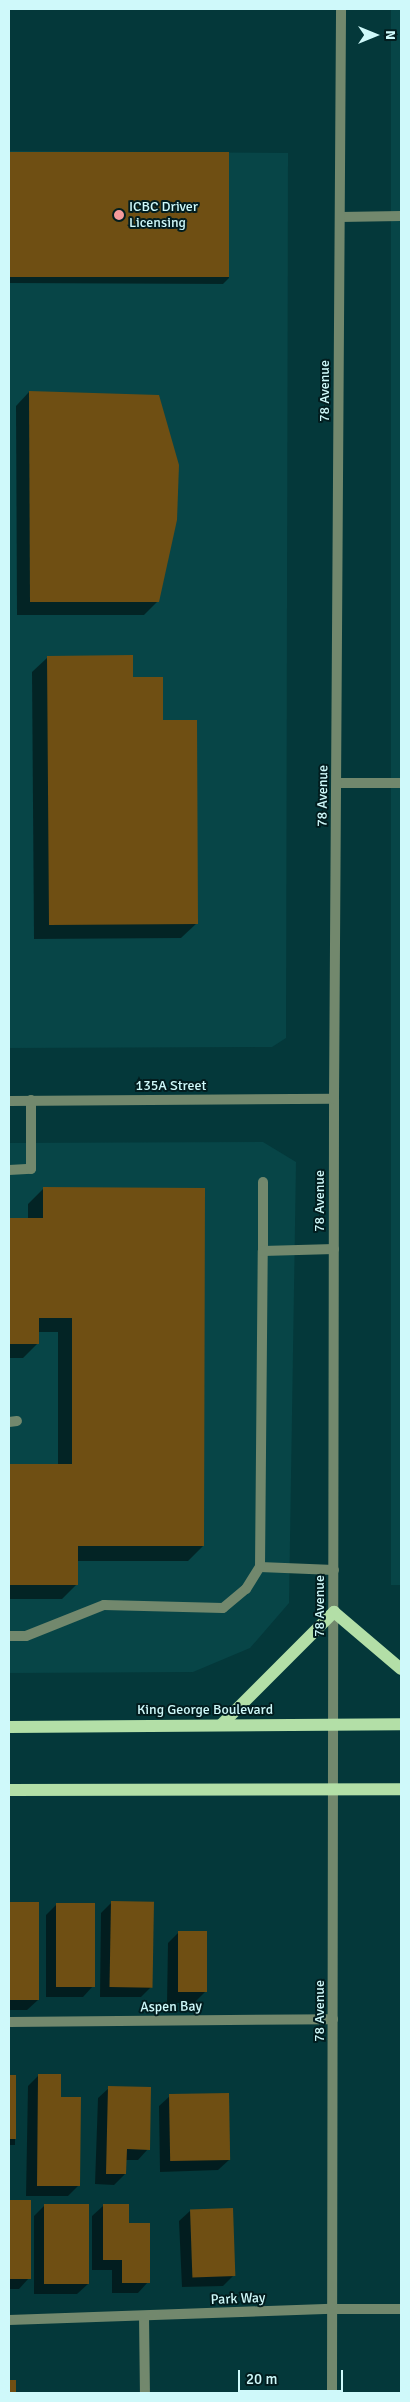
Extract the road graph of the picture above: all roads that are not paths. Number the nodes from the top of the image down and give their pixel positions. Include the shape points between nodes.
1 (341, 9) edge
2 (401, 216) edge
3 (340, 217) junction
4 (337, 783) junction
5 (401, 783) edge
6 (334, 1099) junction
7 (31, 1100) junction
8 (9, 1101) edge
9 (9, 1170) edge
10 (263, 1182) dead end
11 (334, 1249) junction
12 (264, 1251) junction
13 (260, 1567) junction
14 (334, 1570) junction
15 (334, 1612) junction
16 (9, 1636) edge
17 (401, 1669) edge
18 (334, 1724) junction
19 (401, 1724) edge
20 (221, 1725) junction
21 (9, 1726) edge
22 (334, 1789) junction
23 (401, 1789) edge
24 (9, 1790) edge
25 (333, 2018) junction
26 (9, 2022) edge
27 (332, 2309) junction
28 (401, 2309) edge
29 (144, 2316) junction
30 (9, 2320) edge
31 (146, 2393) edge
32 (332, 2393) edge

1 - 3 street, 78 Avenue
2 - 3 street
3 - 4 street, 78 Avenue
4 - 5 street
4 - 6 street, 78 Avenue
6 - 7 street, 135A Street
6 - 11 street, 78 Avenue
7 - 8 street, 135A Street
7 - 9 street via 31,1169
10 - 12 street
11 - 12 street
11 - 14 street, 78 Avenue
12 - 13 street
13 - 14 street
13 - 16 street via 246,1590 223,1608 104,1605 26,1636
14 - 15 street, 78 Avenue
15 - 17 main road
15 - 18 street, 78 Avenue
15 - 20 main road
18 - 19 main road, King George Boulevard
18 - 20 main road, King George Boulevard
18 - 22 street, 78 Avenue
20 - 21 main road, King George Boulevard
22 - 23 main road
22 - 24 main road
22 - 25 street, 78 Avenue
25 - 26 street, Aspen Bay
25 - 27 street, 78 Avenue
27 - 28 street, Park Way
27 - 29 street, Park Way
27 - 32 street, 78 Avenue
29 - 30 street, Park Way
29 - 31 street

